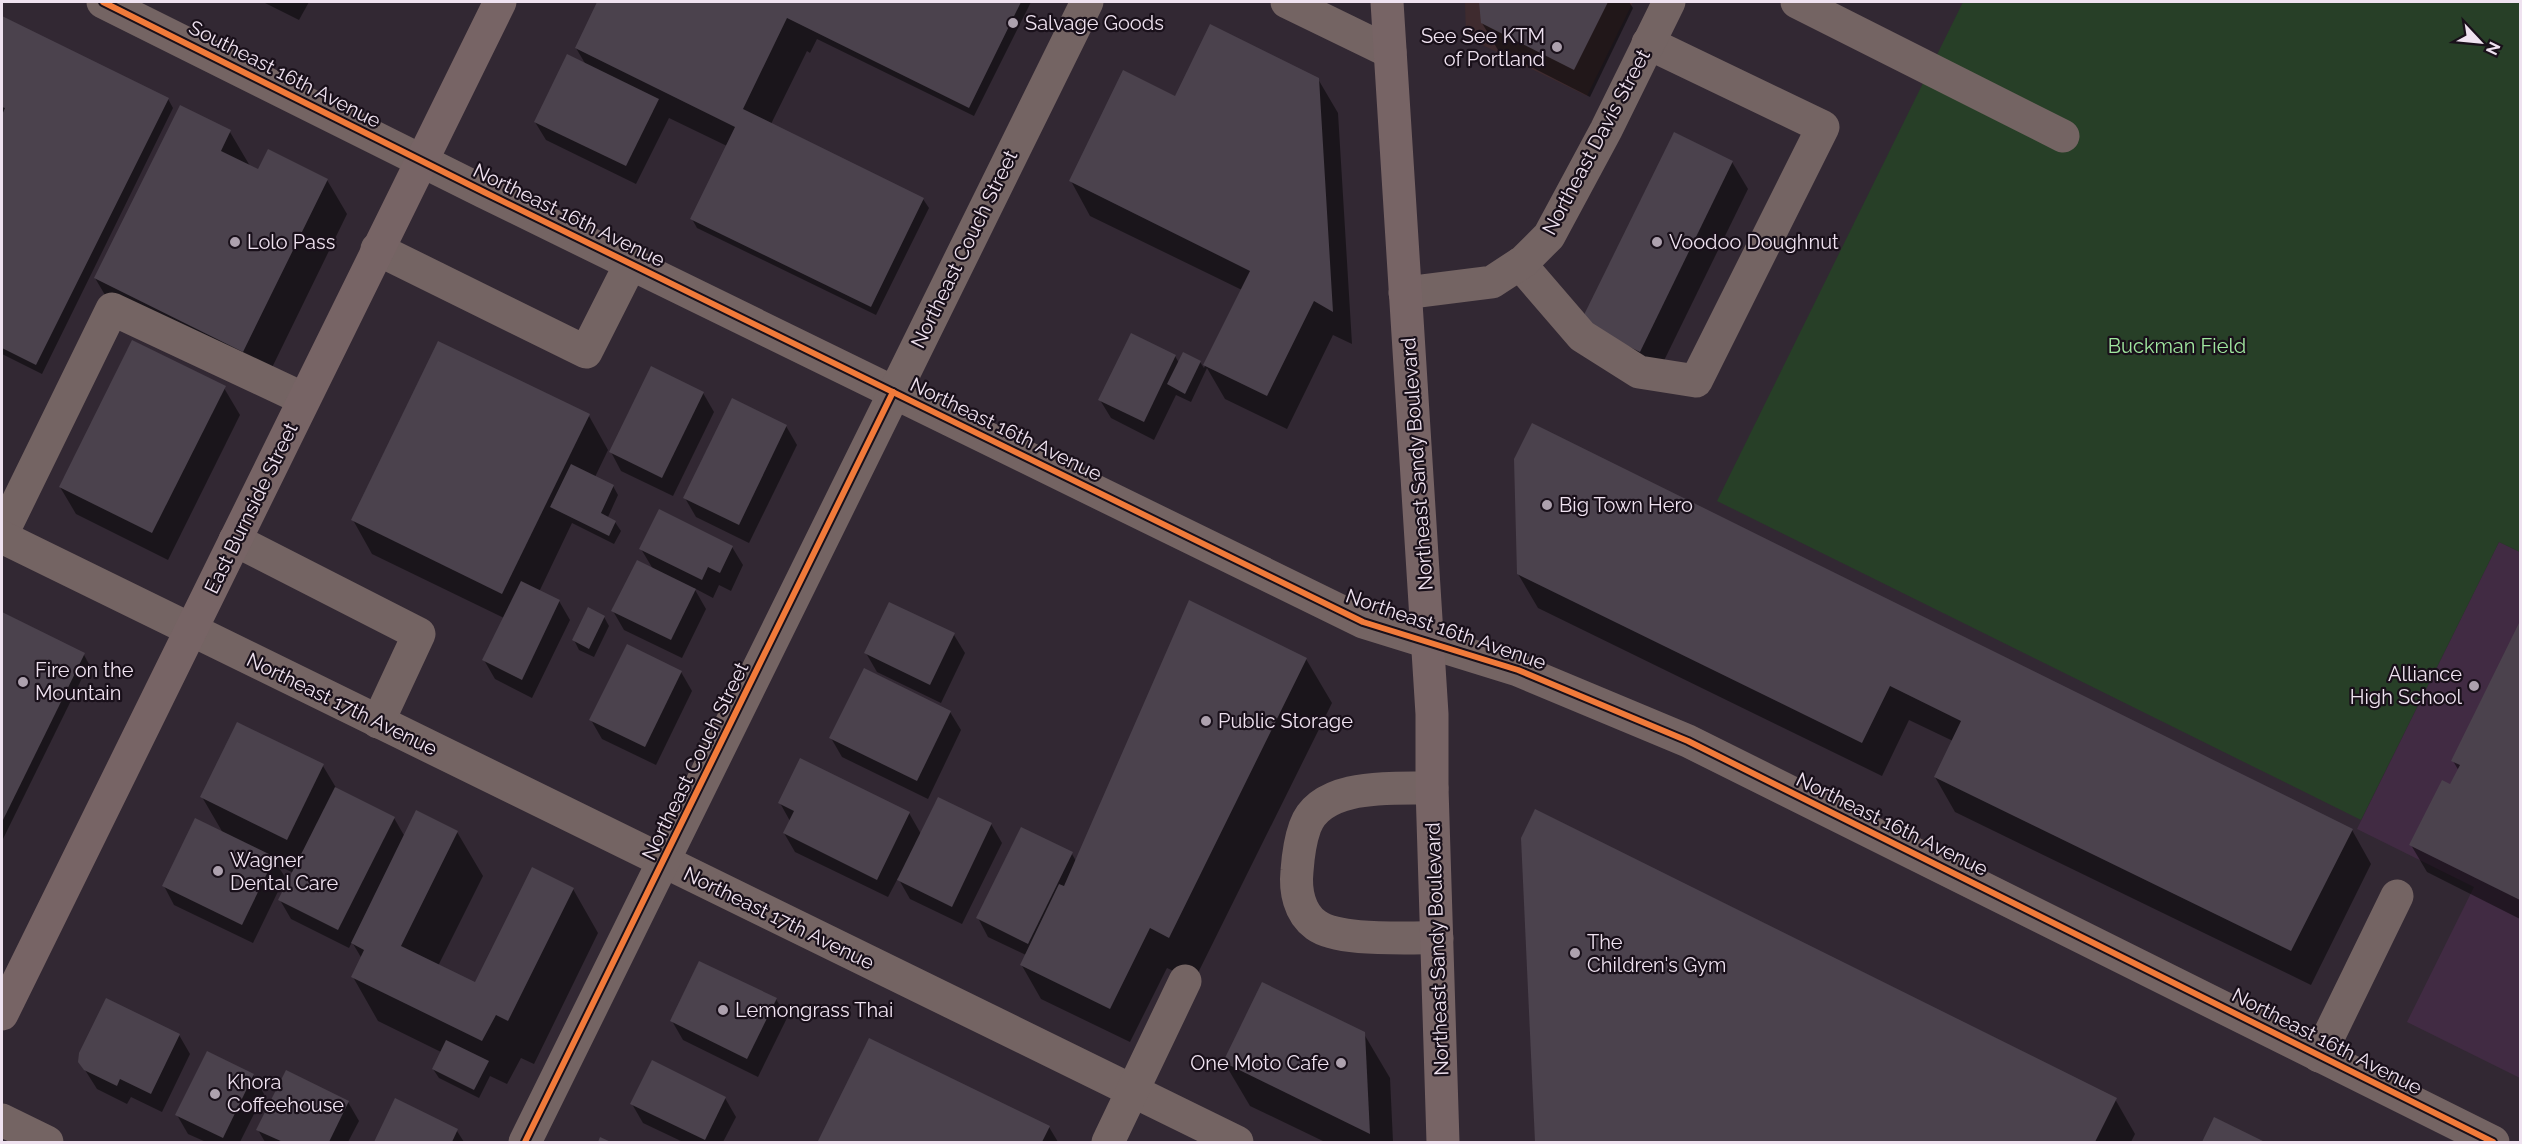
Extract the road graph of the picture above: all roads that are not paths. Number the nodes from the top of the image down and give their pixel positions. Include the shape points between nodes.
1 (104, 2) edge
2 (500, 2) edge
3 (1087, 2) edge
4 (1287, 2) edge
5 (1387, 2) edge
6 (1669, 2) edge
7 (1797, 2) edge
8 (1648, 43) junction
9 (1390, 52) junction
10 (2063, 136) dead end
11 (420, 160) junction
12 (377, 249) junction
13 (631, 263) junction
14 (1520, 264) junction
15 (1406, 293) junction
16 (892, 392) junction
17 (304, 399) junction
18 (2, 535) edge
19 (235, 540) junction
20 (191, 629) junction
21 (1426, 642) junction
22 (378, 722) junction
23 (1432, 788) junction
24 (664, 862) junction
25 (2397, 896) dead end
26 (1437, 938) junction
27 (1185, 981) dead end
28 (2, 1014) edge
29 (2319, 1056) junction
30 (1133, 1091) junction
31 (2, 1120) edge
32 (47, 1143) edge
33 (525, 1143) edge
34 (1108, 1143) edge
35 (1238, 1143) edge
36 (1443, 1143) edge
37 (2493, 1143) edge

1 - 11 street, Southeast 16th Avenue
2 - 11 main road, East Burnside Street
3 - 16 street, Northeast Couch Street
4 - 9 street
5 - 9 main road, Northeast Sandy Boulevard
6 - 8 street, Northeast Davis Street
7 - 10 street
8 - 14 street, Northeast Davis Street via 1562,214 1549,236
8 - 14 street via 1823,127 1696,381 1639,372 1582,336
9 - 15 main road, Northeast Sandy Boulevard
11 - 12 main road, East Burnside Street
11 - 13 street, Northeast 16th Avenue
12 - 13 street via 586,352
12 - 17 main road, East Burnside Street
13 - 16 street, Northeast 16th Avenue
14 - 15 street, Northeast Davis Street via 1492,282
15 - 21 main road, Northeast Sandy Boulevard
16 - 21 street, Northeast 16th Avenue via 1363,622
16 - 24 street, Northeast Couch Street
17 - 18 street via 112,309
17 - 19 main road, East Burnside Street
18 - 20 street, Northeast 17th Avenue
19 - 20 main road, East Burnside Street
19 - 22 street via 419,634
20 - 22 street, Northeast 17th Avenue
20 - 28 main road, East Burnside Street
21 - 23 main road, Northeast Sandy Boulevard via 1432,714
21 - 29 street, Northeast 16th Avenue via 1518,670 1688,741
22 - 24 street, Northeast 17th Avenue
23 - 26 main road, Northeast Sandy Boulevard
23 - 26 street via 1342,794 1318,807 1306,825 1296,877 1298,902 1315,925 1335,933 1362,936
24 - 30 street, Northeast 17th Avenue
24 - 33 street, Northeast Couch Street
25 - 29 street
26 - 36 main road, Northeast Sandy Boulevard
27 - 30 street
29 - 37 street, Northeast 16th Avenue
30 - 34 street
30 - 35 street, Northeast 17th Avenue
31 - 32 street

